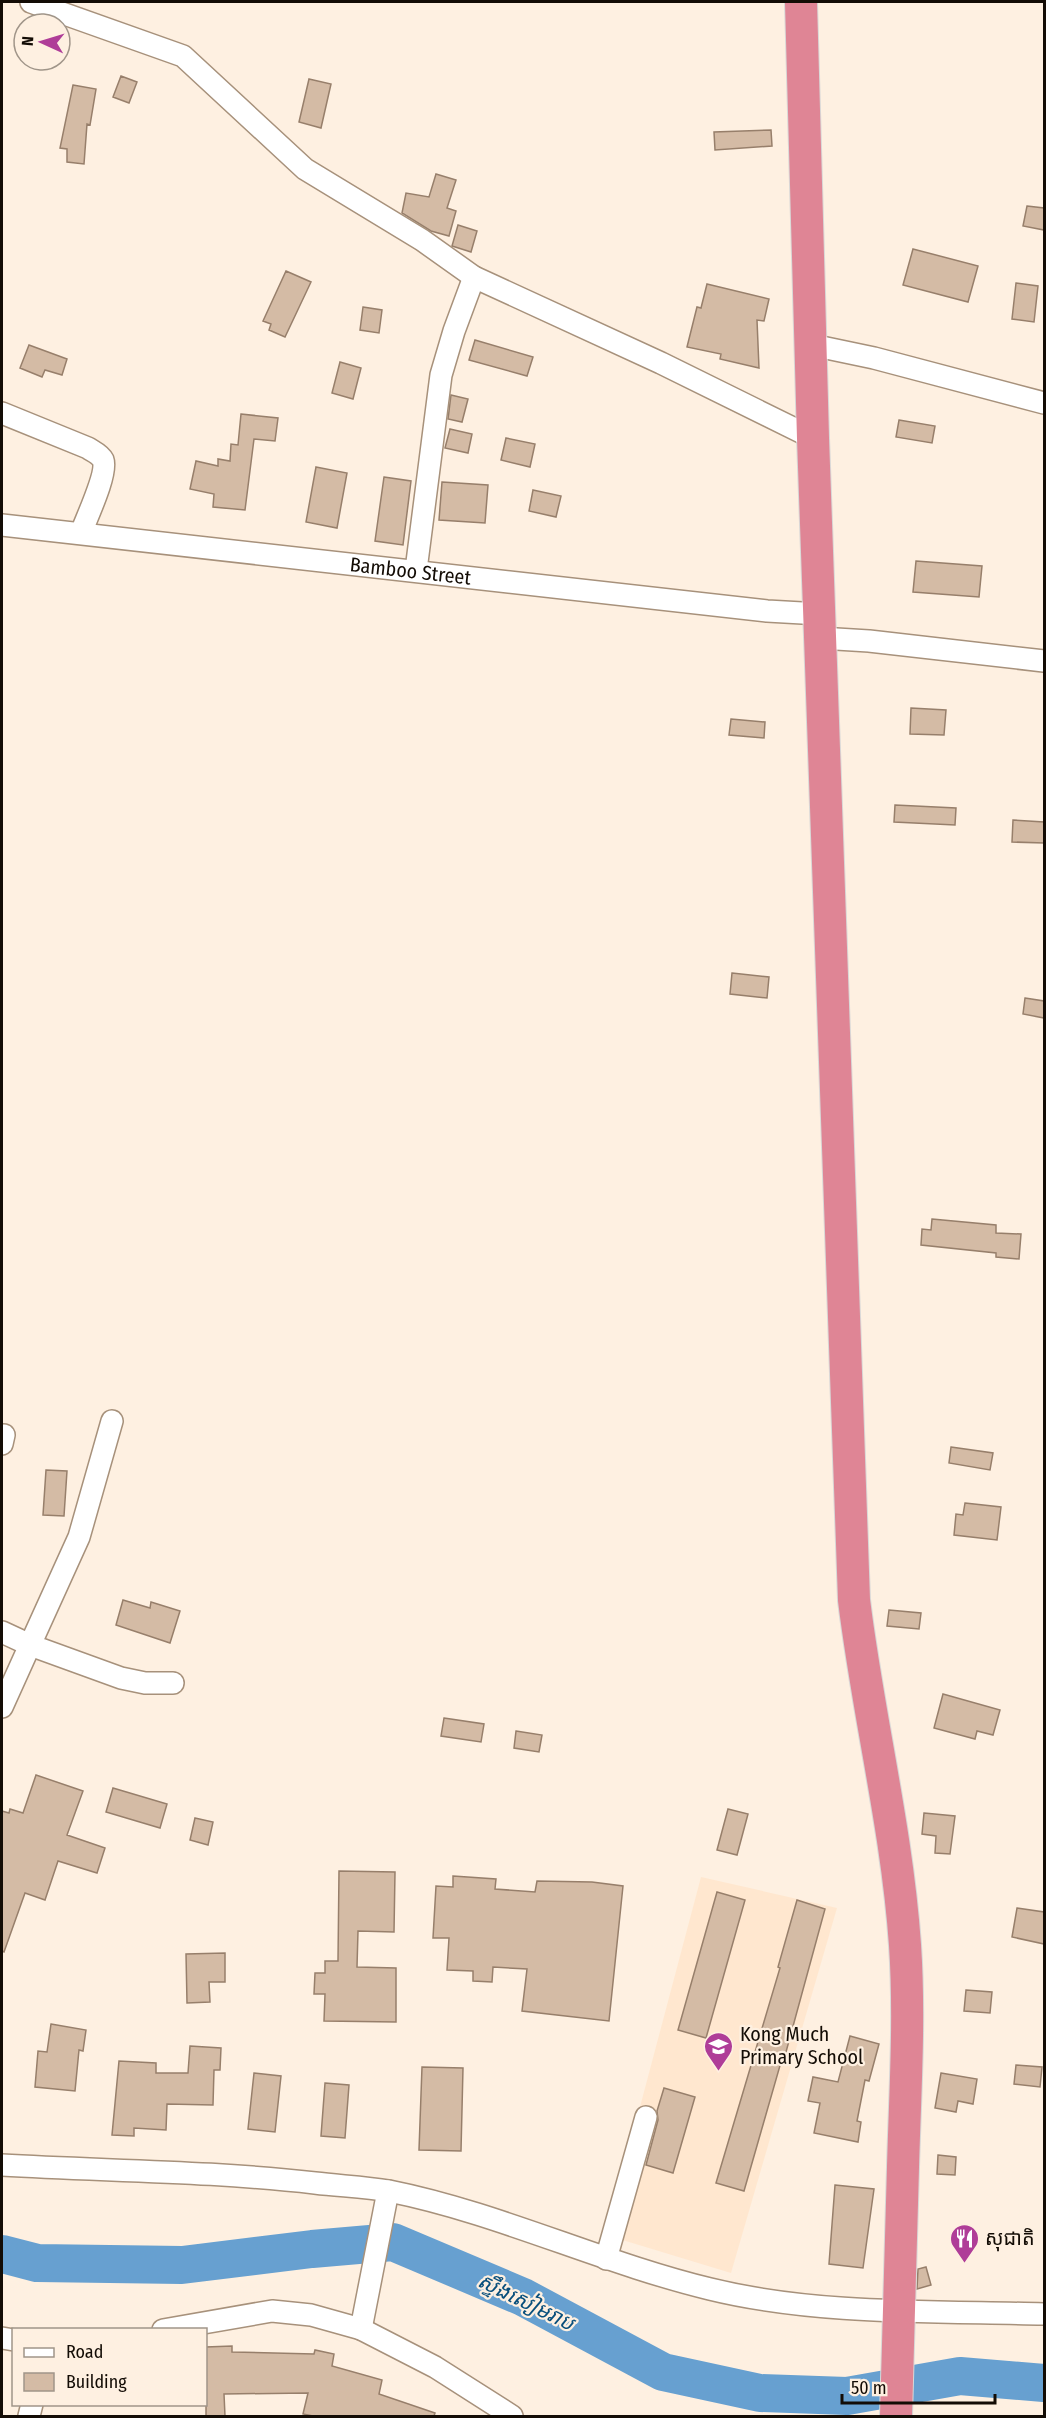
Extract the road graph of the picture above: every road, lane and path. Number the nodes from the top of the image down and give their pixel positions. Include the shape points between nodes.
1 (31, 2) edge
2 (801, 2) edge
3 (474, 277) junction
4 (812, 345) junction
5 (1044, 403) edge
6 (2, 413) edge
7 (813, 438) junction
8 (2, 525) edge
9 (81, 533) junction
10 (416, 570) junction
11 (820, 626) junction
12 (1044, 661) edge
13 (112, 1421) dead end
14 (2, 1632) edge
15 (30, 1645) junction
16 (173, 1683) dead end
17 (2, 1707) edge
18 (646, 2117) dead end
19 (2, 2165) edge
20 (386, 2198) junction
21 (606, 2259) junction
22 (898, 2310) junction
23 (1044, 2314) edge
24 (174, 2328) edge
25 (361, 2329) junction
26 (512, 2416) edge
27 (896, 2416) edge

1 - 3 street via 183,56 305,169 422,240
2 - 4 highway
3 - 7 street
3 - 10 street via 441,375
4 - 5 street
4 - 7 highway
6 - 9 street via 88,448 103,460 102,474
7 - 11 highway
8 - 9 street, Bamboo Street
9 - 10 street, Bamboo Street
10 - 11 street, Bamboo Street via 767,611
11 - 12 street, Bamboo Street via 869,641
11 - 22 highway via 854,1600 897,1867 905,1945 908,2018
13 - 15 street via 79,1537
14 - 15 street
15 - 16 street via 121,1678
15 - 17 street
18 - 21 street
19 - 20 street via 271,2178
20 - 21 street via 438,2203
20 - 25 street
21 - 22 street via 711,2290 790,2304
22 - 23 street
22 - 27 highway
24 - 25 street via 272,2311 311,2315
25 - 26 street via 435,2367

